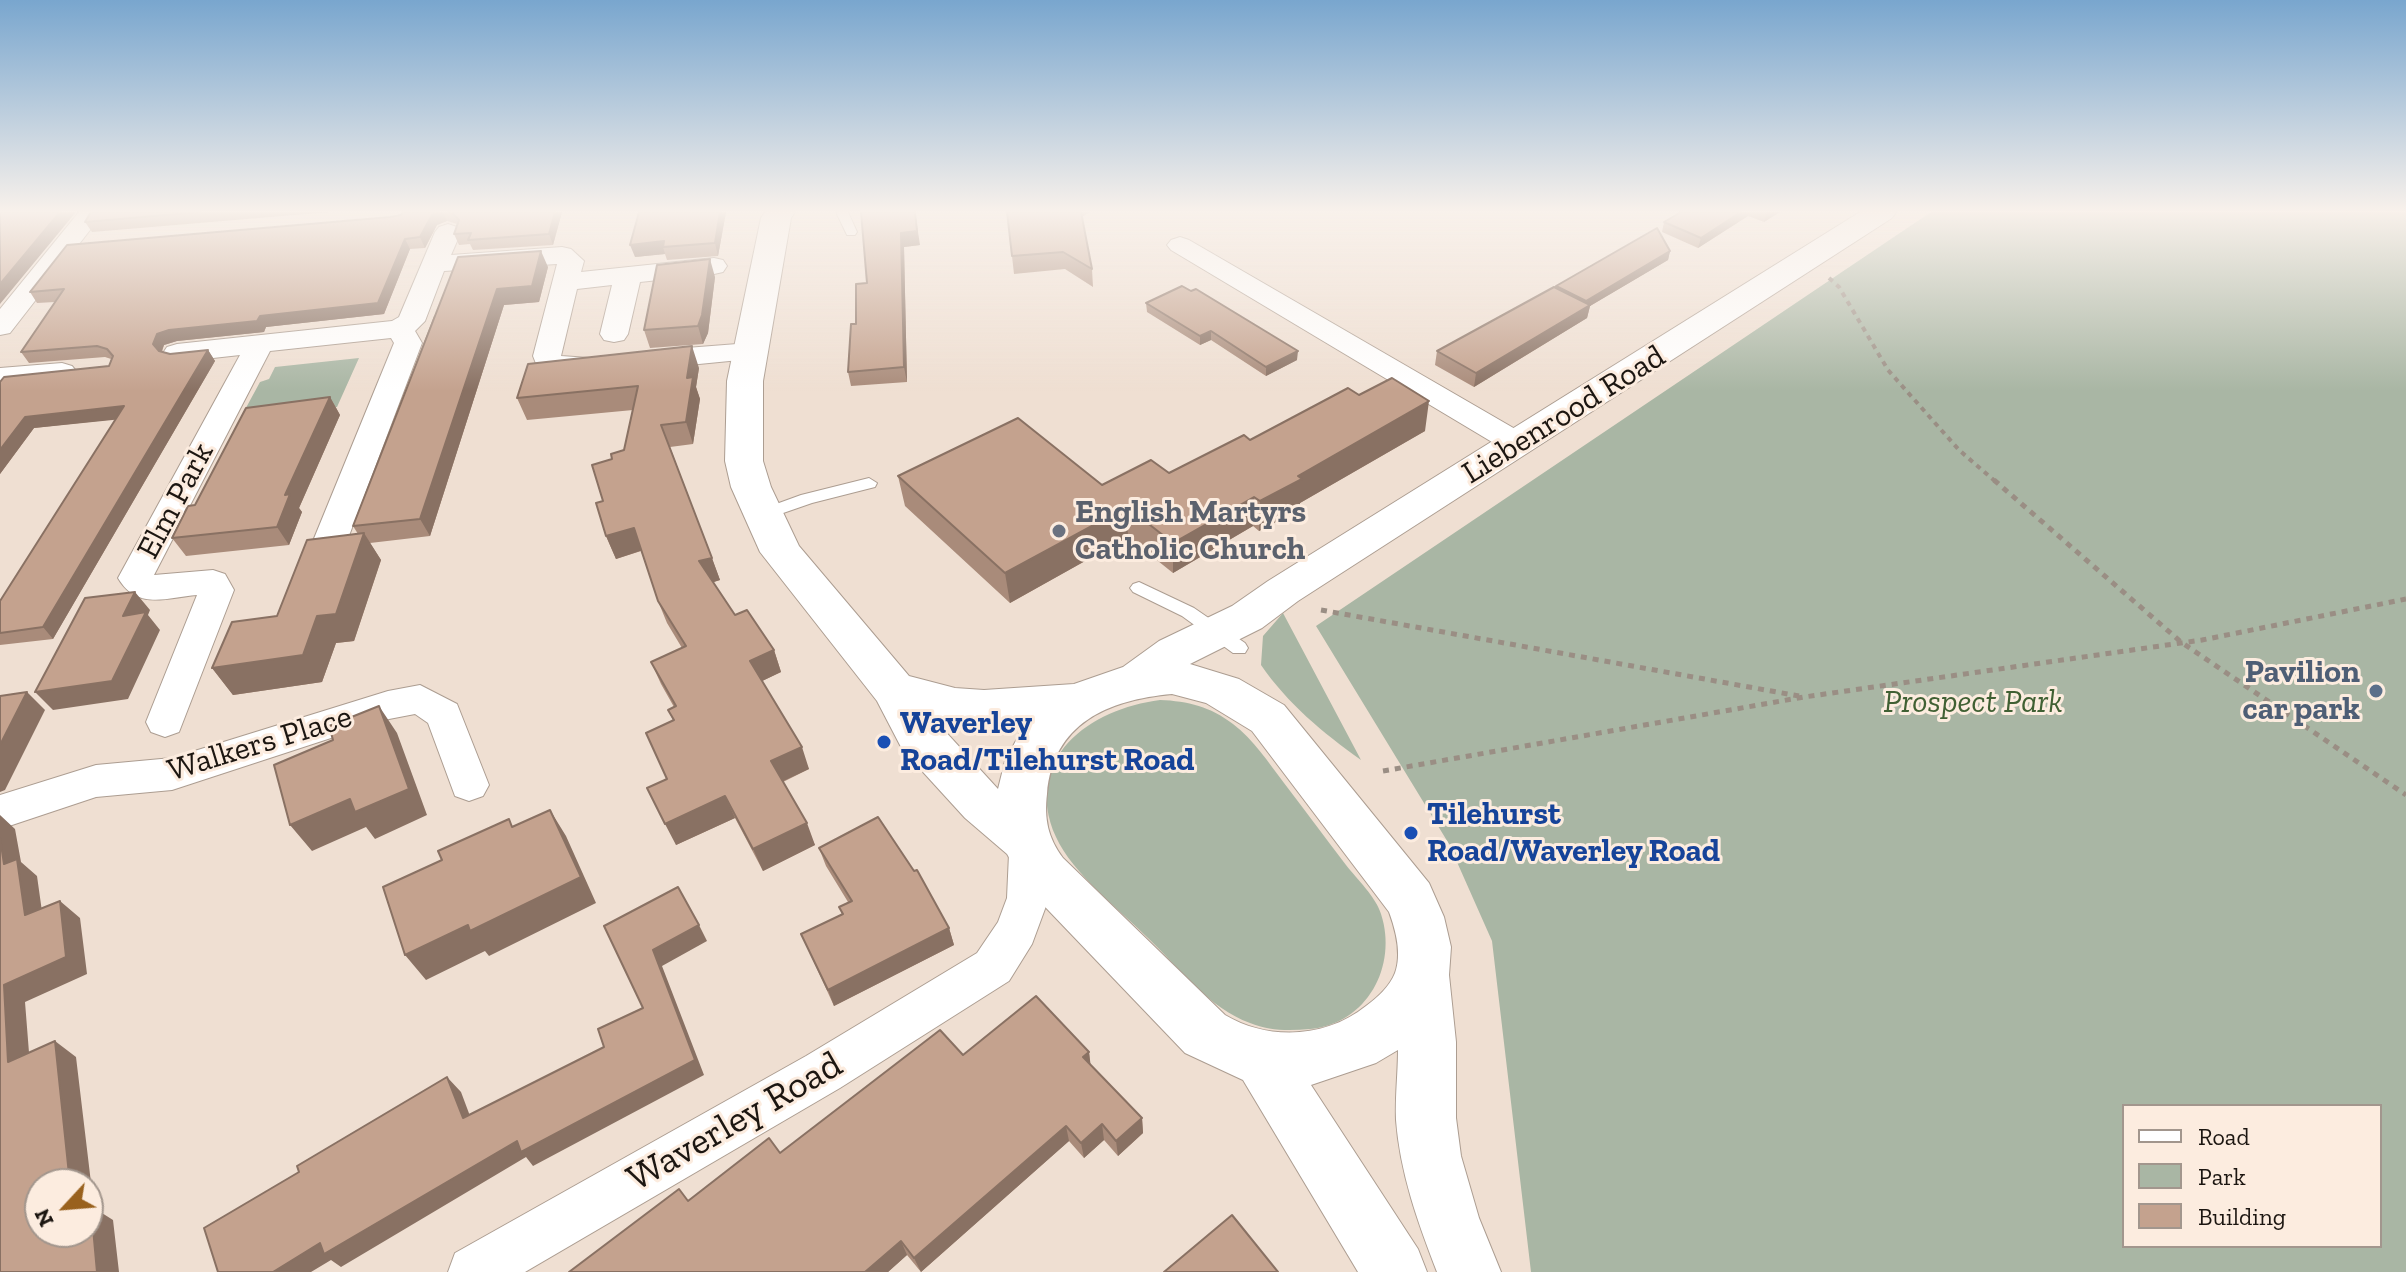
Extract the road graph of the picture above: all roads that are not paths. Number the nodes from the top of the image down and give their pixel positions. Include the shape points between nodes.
1 (44, 271) edge
2 (431, 271) edge
3 (569, 271) edge
4 (663, 271) edge
5 (766, 271) edge
6 (1225, 271) edge
7 (1791, 271) edge
8 (628, 275) junction
9 (566, 282) junction
10 (0, 327) edge
11 (400, 329) junction
12 (614, 334) dead end
13 (259, 345) junction
14 (750, 352) junction
15 (177, 353) edge
16 (89, 370) edge
17 (0, 377) edge
18 (1518, 444) junction
19 (869, 483) dead end
20 (763, 515) junction
21 (330, 541) edge
22 (1139, 588) dead end
23 (1233, 632) junction
24 (1140, 678) junction
25 (894, 690) junction
26 (1079, 701) junction
27 (1246, 701) junction
28 (165, 722) dead end
29 (469, 785) dead end
30 (0, 812) edge
31 (1026, 846) junction
32 (1422, 976) junction
33 (1262, 1059) junction
34 (474, 1272) edge
35 (1395, 1272) edge
36 (1469, 1272) edge

1 - 10 street
2 - 11 street via 411,321
3 - 9 street
4 - 8 street
5 - 14 street
6 - 18 street
7 - 18 street, Liebenrood Road
8 - 9 street
8 - 12 street
9 - 14 street via 549,344 549,365
11 - 13 street
11 - 21 street via 408,343
13 - 15 street
13 - 28 street, Elm Park via 135,578 144,588 213,582 217,590
14 - 20 street via 744,461
16 - 17 street
18 - 23 street, Liebenrood Road via 1283,591
19 - 20 lane
20 - 25 street via 781,552
22 - 23 lane
23 - 24 street, Liebenrood Road via 1175,652
23 - 27 street
24 - 26 street
24 - 27 street via 1194,681
25 - 26 street via 984,708
25 - 31 street via 919,736
26 - 31 street via 1034,744 1021,801
27 - 32 street via 1288,740 1410,899 1424,945
29 - 30 street, Walkers Place via 444,714 420,699 172,774 96,781
31 - 33 street via 1045,873 1205,1034 1229,1049
31 - 34 street, Waverley Road via 1028,898 1017,930 993,967 823,1072
32 - 33 street via 1383,1028 1354,1045 1320,1056
32 - 36 street via 1431,1156
33 - 35 street

